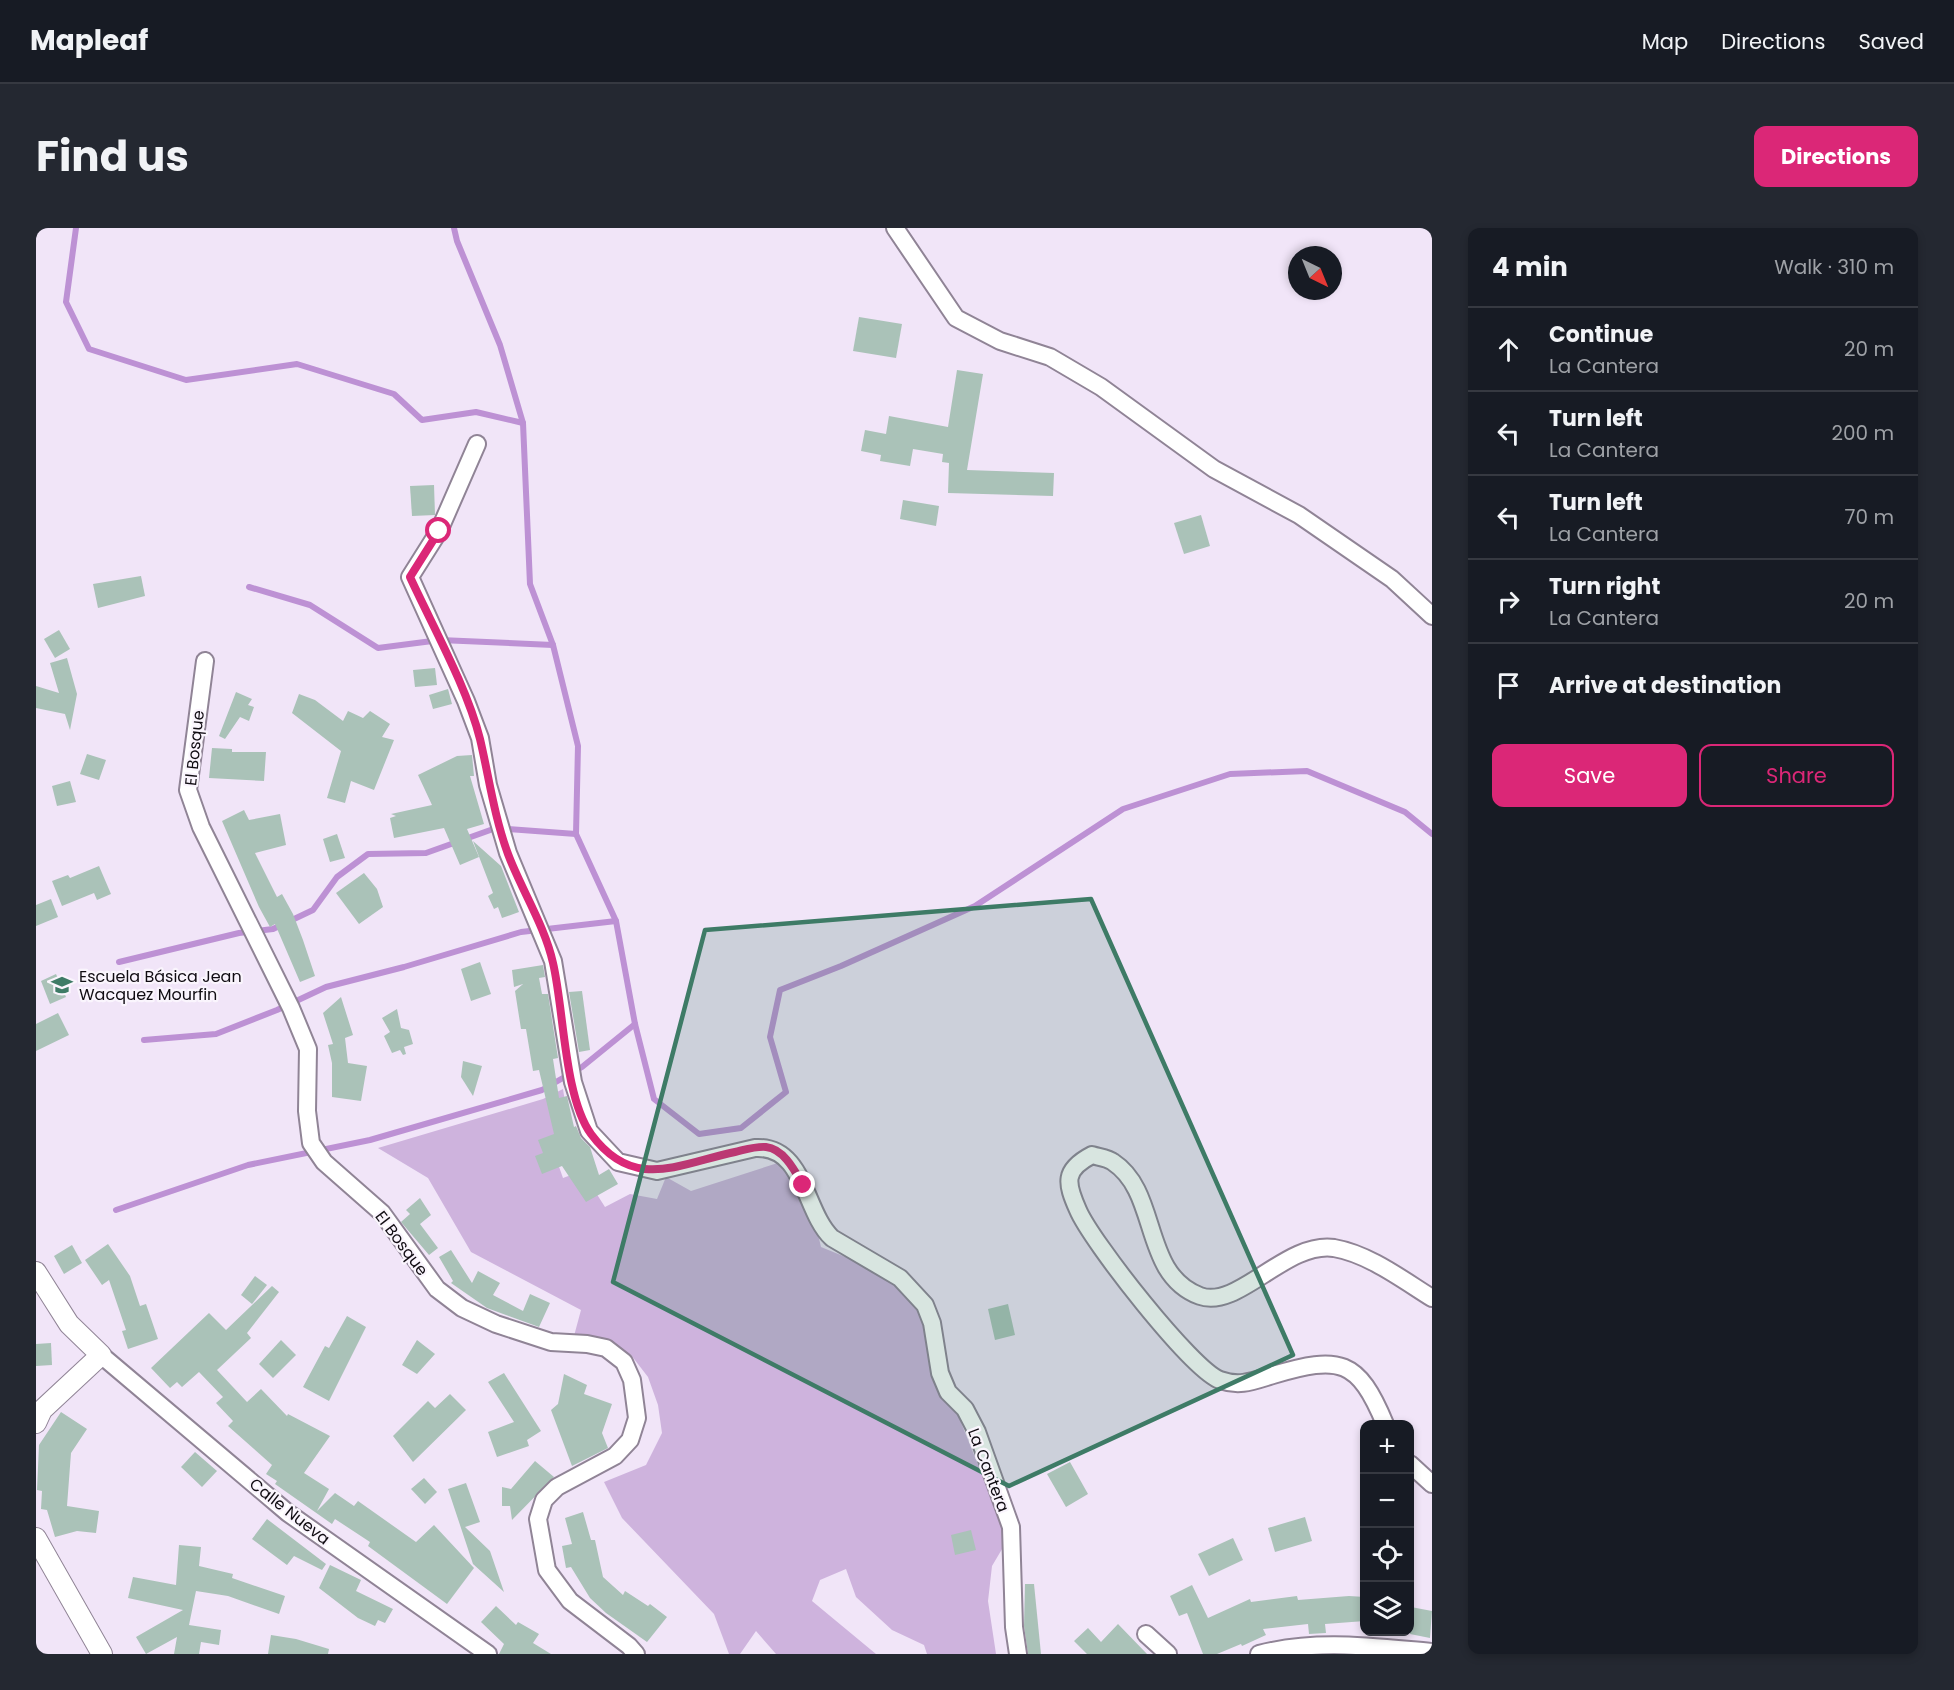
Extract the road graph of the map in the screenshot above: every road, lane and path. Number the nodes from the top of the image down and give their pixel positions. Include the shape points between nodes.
1 (895, 228) edge
2 (477, 444) dead end
3 (1432, 616) edge
4 (205, 661) dead end
5 (36, 1272) edge
6 (1432, 1298) edge
7 (101, 1355) junction
8 (1383, 1420) edge
9 (36, 1423) edge
10 (1414, 1468) edge
11 (1432, 1484) edge
12 (36, 1538) edge
13 (1146, 1634) dead end
14 (1432, 1652) edge
15 (102, 1654) edge
16 (488, 1654) edge
17 (636, 1654) edge
18 (1018, 1654) edge
19 (1168, 1654) edge
20 (1259, 1654) edge

1 - 3 street via 956,318 1000,341 1050,357 1101,387 1214,470 1299,515 1392,579
2 - 18 street, La Cantera via 439,531 410,577 480,738 488,784 508,853 553,961 573,1082 585,1123 618,1162 657,1171 755,1148 767,1147 779,1153 794,1168 823,1230 900,1278 925,1305 940,1373 948,1392 965,1409 977,1432 1011,1527
4 - 17 street, El Bosque via 188,789 201,827 308,1049 311,1143 324,1162 382,1213 437,1289 462,1308 551,1342 606,1348 624,1362 628,1371 637,1418 630,1440 615,1456 557,1486 544,1500 538,1519 547,1570 570,1601
5 - 7 street via 69,1324
6 - 8 street via 1362,1258 1335,1248 1312,1248 1282,1261 1228,1294 1202,1297 1183,1287 1164,1265 1131,1177 1112,1161 1092,1155 1076,1163 1070,1173 1068,1184 1080,1216 1109,1261 1192,1359 1218,1380 1247,1384 1305,1367 1335,1365 1354,1371 1368,1387
7 - 9 street via 42,1410
7 - 16 street, Calle Nueva via 288,1513
10 - 11 street
12 - 15 street
13 - 19 street
14 - 20 street via 1341,1644 1290,1647

